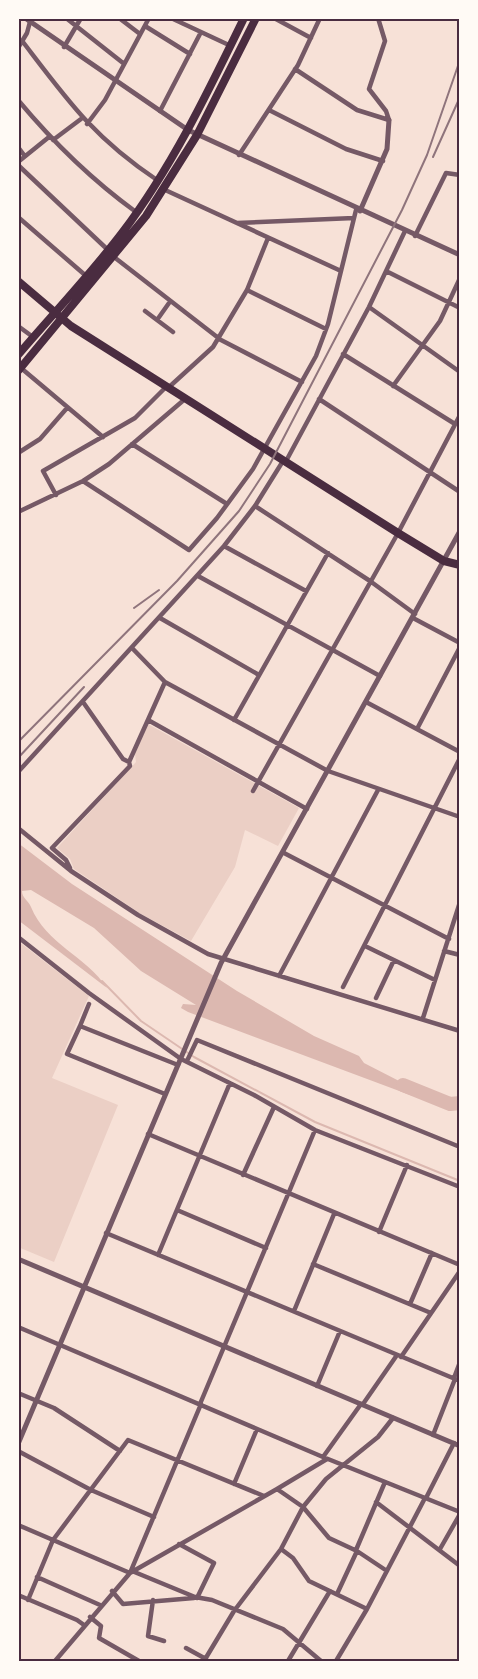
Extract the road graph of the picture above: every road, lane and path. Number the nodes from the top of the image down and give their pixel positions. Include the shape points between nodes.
1 (66, 18) edge
2 (81, 18) edge
3 (118, 18) edge
4 (149, 18) edge
5 (171, 18) edge
6 (244, 18) edge
7 (256, 18) edge
8 (274, 18) edge
9 (320, 18) edge
10 (378, 18) edge
11 (28, 19) edge
12 (77, 26) junction
13 (145, 26) junction
14 (201, 32) junction
15 (140, 34) junction
16 (311, 38) junction
17 (23, 42) junction
18 (231, 45) junction
19 (64, 47) junction
20 (18, 48) edge
21 (190, 54) junction
22 (123, 63) junction
23 (295, 69) junction
24 (115, 80) junction
25 (18, 100) edge
26 (269, 110) junction
27 (160, 111) junction
28 (81, 119) junction
29 (388, 120) junction
30 (87, 124) junction
31 (188, 130) junction
32 (197, 135) junction
33 (51, 138) junction
34 (18, 147) edge
35 (24, 155) junction
36 (239, 155) junction
37 (383, 161) junction
38 (18, 163) edge
39 (460, 175) edge
40 (157, 180) junction
41 (163, 189) junction
42 (358, 211) junction
43 (136, 212) junction
44 (18, 217) edge
45 (354, 218) junction
46 (237, 223) junction
47 (405, 231) junction
48 (415, 236) junction
49 (268, 238) junction
50 (108, 250) junction
51 (460, 255) edge
52 (114, 257) junction
53 (341, 271) junction
54 (386, 271) junction
55 (85, 275) junction
56 (460, 278) edge
57 (18, 280) edge
58 (247, 291) junction
59 (449, 302) junction
60 (170, 303) junction
61 (369, 307) junction
62 (460, 308) edge
63 (145, 311) dead end
64 (59, 316) junction
65 (157, 320) junction
66 (18, 326) edge
67 (326, 329) junction
68 (173, 332) dead end
69 (33, 337) junction
70 (217, 338) junction
71 (422, 346) junction
72 (344, 354) junction
73 (18, 355) edge
74 (19, 369) edge
75 (460, 372) edge
76 (302, 382) junction
77 (393, 386) junction
78 (167, 388) junction
79 (185, 399) junction
80 (320, 399) junction
81 (68, 408) junction
82 (460, 415) edge
83 (455, 424) junction
84 (103, 437) junction
85 (132, 444) junction
86 (264, 449) junction
87 (19, 451) edge
88 (284, 462) junction
89 (430, 472) junction
90 (83, 481) junction
91 (460, 492) edge
92 (56, 495) junction
93 (227, 504) junction
94 (255, 506) junction
95 (18, 512) edge
96 (460, 531) edge
97 (398, 533) junction
98 (224, 546) junction
99 (327, 553) junction
100 (444, 561) junction
101 (460, 565) edge
102 (198, 576) junction
103 (370, 581) junction
104 (306, 591) junction
105 (414, 616) junction
106 (160, 618) junction
107 (288, 624) junction
108 (460, 642) edge
109 (460, 648) edge
110 (133, 649) junction
111 (332, 649) junction
112 (259, 675) junction
113 (380, 676) junction
114 (165, 682) junction
115 (83, 702) junction
116 (366, 702) junction
117 (148, 720) junction
118 (234, 720) junction
119 (417, 729) junction
120 (279, 744) junction
121 (460, 752) edge
122 (460, 758) edge
123 (129, 762) junction
124 (328, 771) junction
125 (18, 772) edge
126 (258, 782) junction
127 (378, 790) junction
128 (253, 791) dead end
129 (307, 809) junction
130 (435, 809) junction
131 (460, 817) edge
132 (18, 828) edge
133 (284, 853) junction
134 (71, 871) junction
135 (331, 878) junction
136 (460, 902) edge
137 (386, 906) junction
138 (18, 937) edge
139 (448, 939) junction
140 (365, 946) junction
141 (444, 951) junction
142 (460, 955) edge
143 (394, 960) junction
144 (223, 961) junction
145 (279, 976) junction
146 (435, 980) junction
147 (343, 987) dead end
148 (376, 998) dead end
149 (89, 1004) dead end
150 (423, 1018) junction
151 (80, 1026) junction
152 (460, 1031) edge
153 (183, 1060) junction
154 (230, 1083) junction
155 (165, 1094) junction
156 (274, 1107) junction
157 (315, 1130) junction
158 (148, 1134) junction
159 (460, 1147) edge
160 (199, 1156) junction
161 (407, 1165) junction
162 (243, 1175) junction
163 (460, 1187) edge
164 (288, 1194) junction
165 (177, 1210) junction
166 (334, 1214) junction
167 (379, 1232) junction
168 (106, 1233) junction
169 (266, 1248) junction
170 (432, 1253) junction
171 (158, 1255) junction
172 (18, 1259) edge
173 (314, 1264) junction
174 (460, 1264) edge
175 (460, 1271) edge
176 (84, 1287) junction
177 (247, 1292) junction
178 (410, 1304) junction
179 (294, 1311) junction
180 (431, 1313) junction
181 (18, 1327) edge
182 (340, 1331) junction
183 (59, 1345) junction
184 (224, 1347) junction
185 (399, 1356) junction
186 (460, 1362) edge
187 (456, 1379) edge
188 (317, 1386) junction
189 (18, 1393) edge
190 (36, 1401) junction
191 (201, 1404) junction
192 (362, 1404) junction
193 (393, 1418) junction
194 (257, 1429) junction
195 (434, 1435) junction
196 (18, 1444) edge
197 (457, 1445) edge
198 (18, 1451) edge
199 (120, 1451) junction
200 (325, 1458) junction
201 (178, 1460) junction
202 (342, 1464) junction
203 (385, 1482) junction
204 (234, 1484) junction
205 (277, 1489) junction
206 (91, 1490) junction
207 (264, 1496) junction
208 (426, 1498) junction
209 (376, 1502) junction
210 (303, 1507) junction
211 (460, 1513) edge
212 (154, 1517) junction
213 (18, 1525) edge
214 (410, 1528) junction
215 (53, 1540) junction
216 (179, 1544) junction
217 (281, 1549) junction
218 (440, 1550) junction
219 (356, 1551) junction
220 (460, 1566) edge
221 (387, 1571) junction
222 (131, 1572) junction
223 (37, 1577) junction
224 (112, 1591) junction
225 (330, 1591) junction
226 (338, 1594) junction
227 (18, 1595) edge
228 (196, 1598) junction
229 (28, 1599) junction
230 (153, 1600) junction
231 (100, 1605) junction
232 (367, 1609) junction
233 (234, 1611) junction
234 (90, 1617) junction
235 (84, 1625) junction
236 (164, 1641) dead end
237 (300, 1644) junction
238 (186, 1648) dead end
239 (206, 1660) edge
240 (55, 1661) edge
241 (139, 1661) edge
242 (288, 1661) edge
243 (321, 1661) edge
244 (336, 1661) edge

1 - 12 street
2 - 12 street
3 - 15 street
4 - 13 street
5 - 14 street
6 - 18 highway
7 - 32 highway
8 - 16 street
9 - 16 street
10 - 29 street via 384,41 369,89
11 - 17 street
11 - 19 street
12 - 19 street
12 - 22 street
13 - 15 street
13 - 21 street
14 - 18 street
14 - 21 street
15 - 22 street
16 - 23 street
17 - 20 street
17 - 28 street
18 - 31 highway
19 - 24 street
21 - 27 street
22 - 24 street
23 - 26 street
23 - 29 street via 357,110
24 - 27 street
24 - 30 street
25 - 33 street
26 - 36 street
26 - 37 street via 346,149
27 - 31 street
28 - 30 street
28 - 33 street
29 - 37 street via 389,140
30 - 40 street via 121,156
31 - 32 street
31 - 40 highway
32 - 36 street
32 - 41 highway
33 - 35 street
33 - 43 street via 105,190
34 - 35 street
35 - 38 street
36 - 42 street
37 - 42 street
38 - 50 street
39 - 48 street via 446,173
40 - 43 highway
41 - 46 street
41 - 52 highway
42 - 45 street
42 - 47 street
43 - 50 highway
44 - 55 street
45 - 46 street
45 - 53 street
46 - 49 street
47 - 48 street
47 - 54 street
48 - 51 street
49 - 53 street
49 - 58 street
50 - 55 highway
52 - 60 street
52 - 64 highway
53 - 67 street
54 - 59 street
54 - 61 street
55 - 64 highway
56 - 59 street
57 - 64 highway
58 - 67 street
58 - 70 street
59 - 62 street
59 - 71 street
60 - 65 street
60 - 70 street
61 - 71 street
61 - 72 street
63 - 65 street
64 - 69 highway
64 - 74 highway
64 - 78 highway
65 - 68 street
66 - 69 street
67 - 76 street
69 - 73 highway
70 - 76 street
70 - 78 street via 213,347
71 - 75 street
71 - 77 street
72 - 77 street
72 - 80 street
74 - 81 street
76 - 86 street
77 - 83 street
78 - 79 highway
78 - 84 street via 135,418
79 - 85 street
79 - 86 highway
80 - 88 street
80 - 89 street
81 - 84 street
81 - 87 street via 40,439
82 - 83 street
83 - 89 street
84 - 92 street via 43,471
85 - 90 street
85 - 93 street
86 - 88 highway
86 - 93 street
88 - 94 street
88 - 97 highway
89 - 91 street
89 - 97 street
90 - 92 street
90 - 93 street via 189,550
92 - 95 street
94 - 98 street
94 - 99 street
96 - 100 street
97 - 100 highway
97 - 103 street
98 - 102 street
98 - 104 street
99 - 103 street
99 - 104 street
100 - 101 highway
100 - 105 street
102 - 106 street
102 - 107 street
103 - 105 street
103 - 111 street
104 - 107 street
105 - 108 street
105 - 113 street
106 - 110 street
106 - 112 street
107 - 111 street
107 - 112 street
109 - 119 street
110 - 114 street
110 - 115 street
111 - 113 street
111 - 120 street
112 - 118 street
113 - 116 street
114 - 117 street
114 - 118 street
115 - 123 street
115 - 125 street
116 - 119 street
116 - 124 street
117 - 123 street
117 - 126 street
118 - 120 street
119 - 121 street
120 - 124 street
120 - 126 street
122 - 130 street
123 - 134 street via 130,766 52,848 66,860
124 - 127 street
124 - 129 street
126 - 128 street
126 - 129 street
127 - 130 street
127 - 135 street
129 - 133 street
130 - 131 street
130 - 137 street
132 - 134 street
133 - 135 street
133 - 144 street
134 - 144 street via 169,933
135 - 137 street
135 - 145 street
136 - 139 street
137 - 139 street
137 - 140 street
138 - 153 street
139 - 141 street
140 - 143 street
140 - 147 street
141 - 142 street
141 - 146 street
143 - 146 street
143 - 148 street
144 - 145 street
144 - 153 street
145 - 150 street
146 - 150 street
149 - 151 street
150 - 152 street
151 - 153 street
151 - 155 street via 68,1054
153 - 154 street
153 - 155 street
153 - 159 street via 197,1040
154 - 156 street
154 - 160 street
155 - 158 street
156 - 157 street
156 - 162 street
157 - 161 street
157 - 164 street
158 - 160 street
158 - 168 street
160 - 162 street
160 - 165 street
161 - 163 street
161 - 167 street
162 - 164 street
164 - 166 street
164 - 169 street
165 - 169 street
165 - 171 street
166 - 167 street
166 - 173 street
167 - 170 street
168 - 171 street
168 - 176 street
169 - 177 street
170 - 174 street
170 - 178 street
171 - 177 street
172 - 176 street
173 - 178 street
173 - 179 street
175 - 180 street
176 - 183 street
176 - 184 street
177 - 179 street
177 - 184 street
178 - 180 street
179 - 182 street
180 - 185 street
181 - 183 street
182 - 185 street
182 - 188 street
183 - 190 street
183 - 191 street
184 - 188 street
184 - 191 street
185 - 187 street
185 - 192 street
186 - 187 street
187 - 195 street
188 - 192 street
189 - 190 street
190 - 196 street
190 - 199 street via 54,1408
191 - 194 street
191 - 201 street
192 - 193 street
192 - 200 street
193 - 195 street
193 - 202 street via 378,1437
194 - 200 street
194 - 204 street
195 - 197 street
197 - 208 street
198 - 206 street
199 - 201 street via 128,1440
199 - 206 street
200 - 202 street
200 - 205 street
201 - 204 street
201 - 212 street
202 - 203 street
202 - 210 street
203 - 208 street
203 - 209 street
204 - 207 street
205 - 207 street
205 - 210 street
206 - 212 street
206 - 215 street
207 - 216 street
208 - 211 street
208 - 214 street
209 - 214 street
209 - 219 street
210 - 217 street
210 - 219 street via 329,1538
211 - 218 street
212 - 222 street
213 - 215 street
214 - 218 street
214 - 221 street
215 - 222 street
215 - 223 street
216 - 222 street
216 - 228 street via 214,1563
217 - 225 street via 293,1558 309,1581
217 - 233 street
218 - 220 street
219 - 221 street
219 - 226 street
221 - 232 street
222 - 224 street
222 - 228 street
223 - 229 street
223 - 231 street
224 - 230 street via 123,1604
224 - 231 street
225 - 226 street
225 - 237 street
226 - 232 street
227 - 229 street
228 - 230 street
228 - 233 street via 212,1600
229 - 235 street
230 - 236 street via 148,1636
231 - 234 street
232 - 244 street
233 - 237 street via 283,1629
233 - 239 street
234 - 235 street
234 - 241 street via 101,1626 99,1638
235 - 240 street
237 - 242 street
237 - 243 street
238 - 239 street

